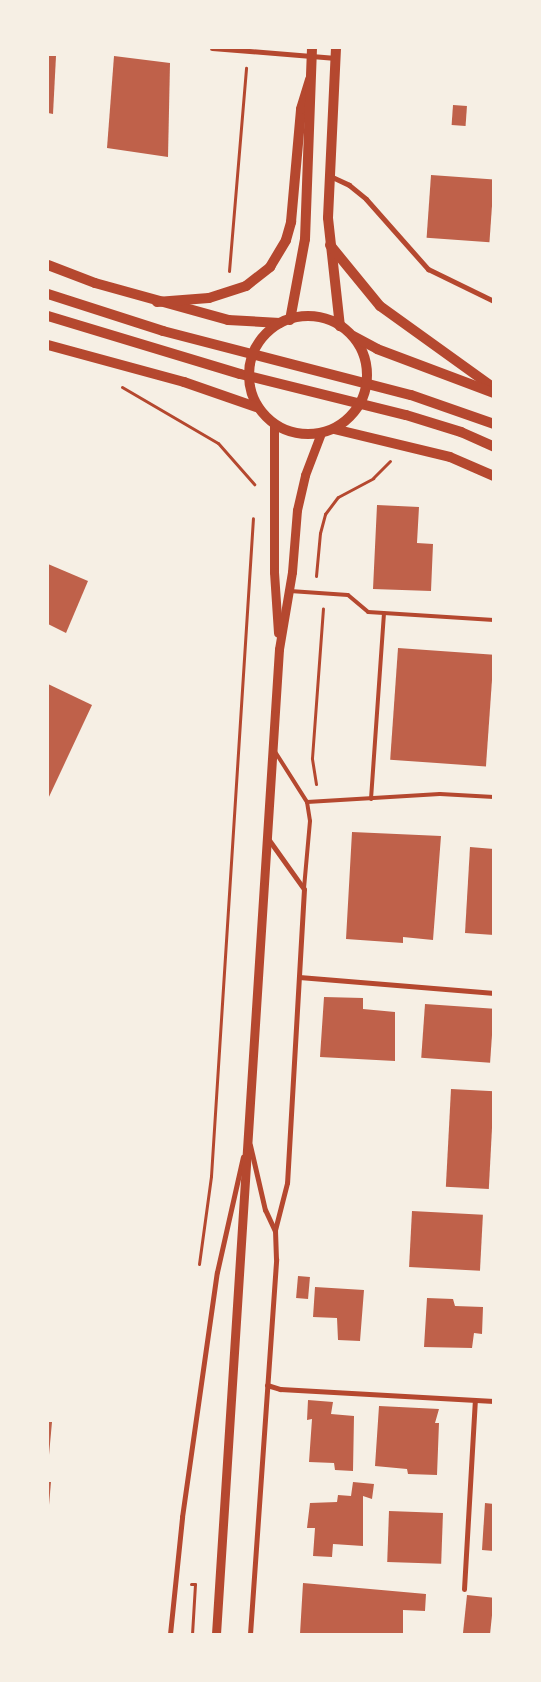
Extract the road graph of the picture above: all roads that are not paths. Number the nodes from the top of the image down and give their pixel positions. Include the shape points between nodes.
1 (212, 48) edge
2 (248, 49) edge
3 (312, 52) edge
4 (336, 53) edge
5 (310, 79) junction
6 (328, 176) junction
7 (329, 243) junction
8 (48, 265) edge
9 (48, 294) edge
10 (494, 301) edge
11 (157, 302) junction
12 (48, 316) edge
13 (285, 321) junction
14 (340, 326) junction
15 (351, 335) junction
16 (48, 345) edge
17 (494, 388) edge
18 (494, 393) edge
19 (259, 408) junction
20 (274, 424) junction
21 (494, 424) edge
22 (334, 429) junction
23 (321, 433) junction
24 (494, 447) edge
25 (494, 476) edge
26 (289, 591) junction
27 (384, 612) junction
28 (494, 620) edge
29 (279, 648) junction
30 (273, 748) junction
31 (494, 797) edge
32 (370, 799) junction
33 (307, 802) junction
34 (269, 840) junction
35 (304, 888) junction
36 (299, 977) junction
37 (494, 993) edge
38 (248, 1135) junction
39 (275, 1231) junction
40 (267, 1385) junction
41 (475, 1400) junction
42 (494, 1401) edge
43 (464, 1589) dead end
44 (170, 1634) edge
45 (216, 1634) edge
46 (250, 1634) edge

1 - 2 street
2 - 3 street
3 - 4 street
3 - 5 main road
4 - 6 main road
5 - 11 main road via 301,109 291,222 286,240 270,266 246,286 209,298
5 - 13 main road via 305,239
6 - 7 main road
6 - 10 street via 348,185 366,199 428,269
7 - 14 main road
7 - 17 main road via 380,306
8 - 11 main road
9 - 21 main road via 163,331 411,395
11 - 13 main road via 228,320
12 - 24 main road via 158,351 406,415 461,432
13 - 14 main road via 316,317
13 - 19 main road via 268,333 251,361 252,393
14 - 15 main road
15 - 18 main road via 377,349
15 - 22 main road via 365,359 366,386 355,411
16 - 19 main road via 184,382
19 - 20 main road
20 - 23 main road via 297,433
20 - 29 street via 274,572
22 - 23 main road
22 - 25 main road via 450,457
23 - 26 street via 305,475 297,510
26 - 27 lane via 348,594 368,612
26 - 29 street
27 - 28 lane
27 - 32 lane
29 - 30 street
30 - 33 lane
30 - 34 street
31 - 32 lane via 440,794
32 - 33 lane
33 - 35 lane via 310,821
34 - 35 street
34 - 38 street
35 - 36 street
36 - 37 street
36 - 39 street via 287,1184
38 - 39 street via 265,1210
38 - 44 street via 217,1272 182,1517
38 - 45 street
39 - 40 street
40 - 41 street via 280,1389
40 - 46 street
41 - 42 street
41 - 43 street

